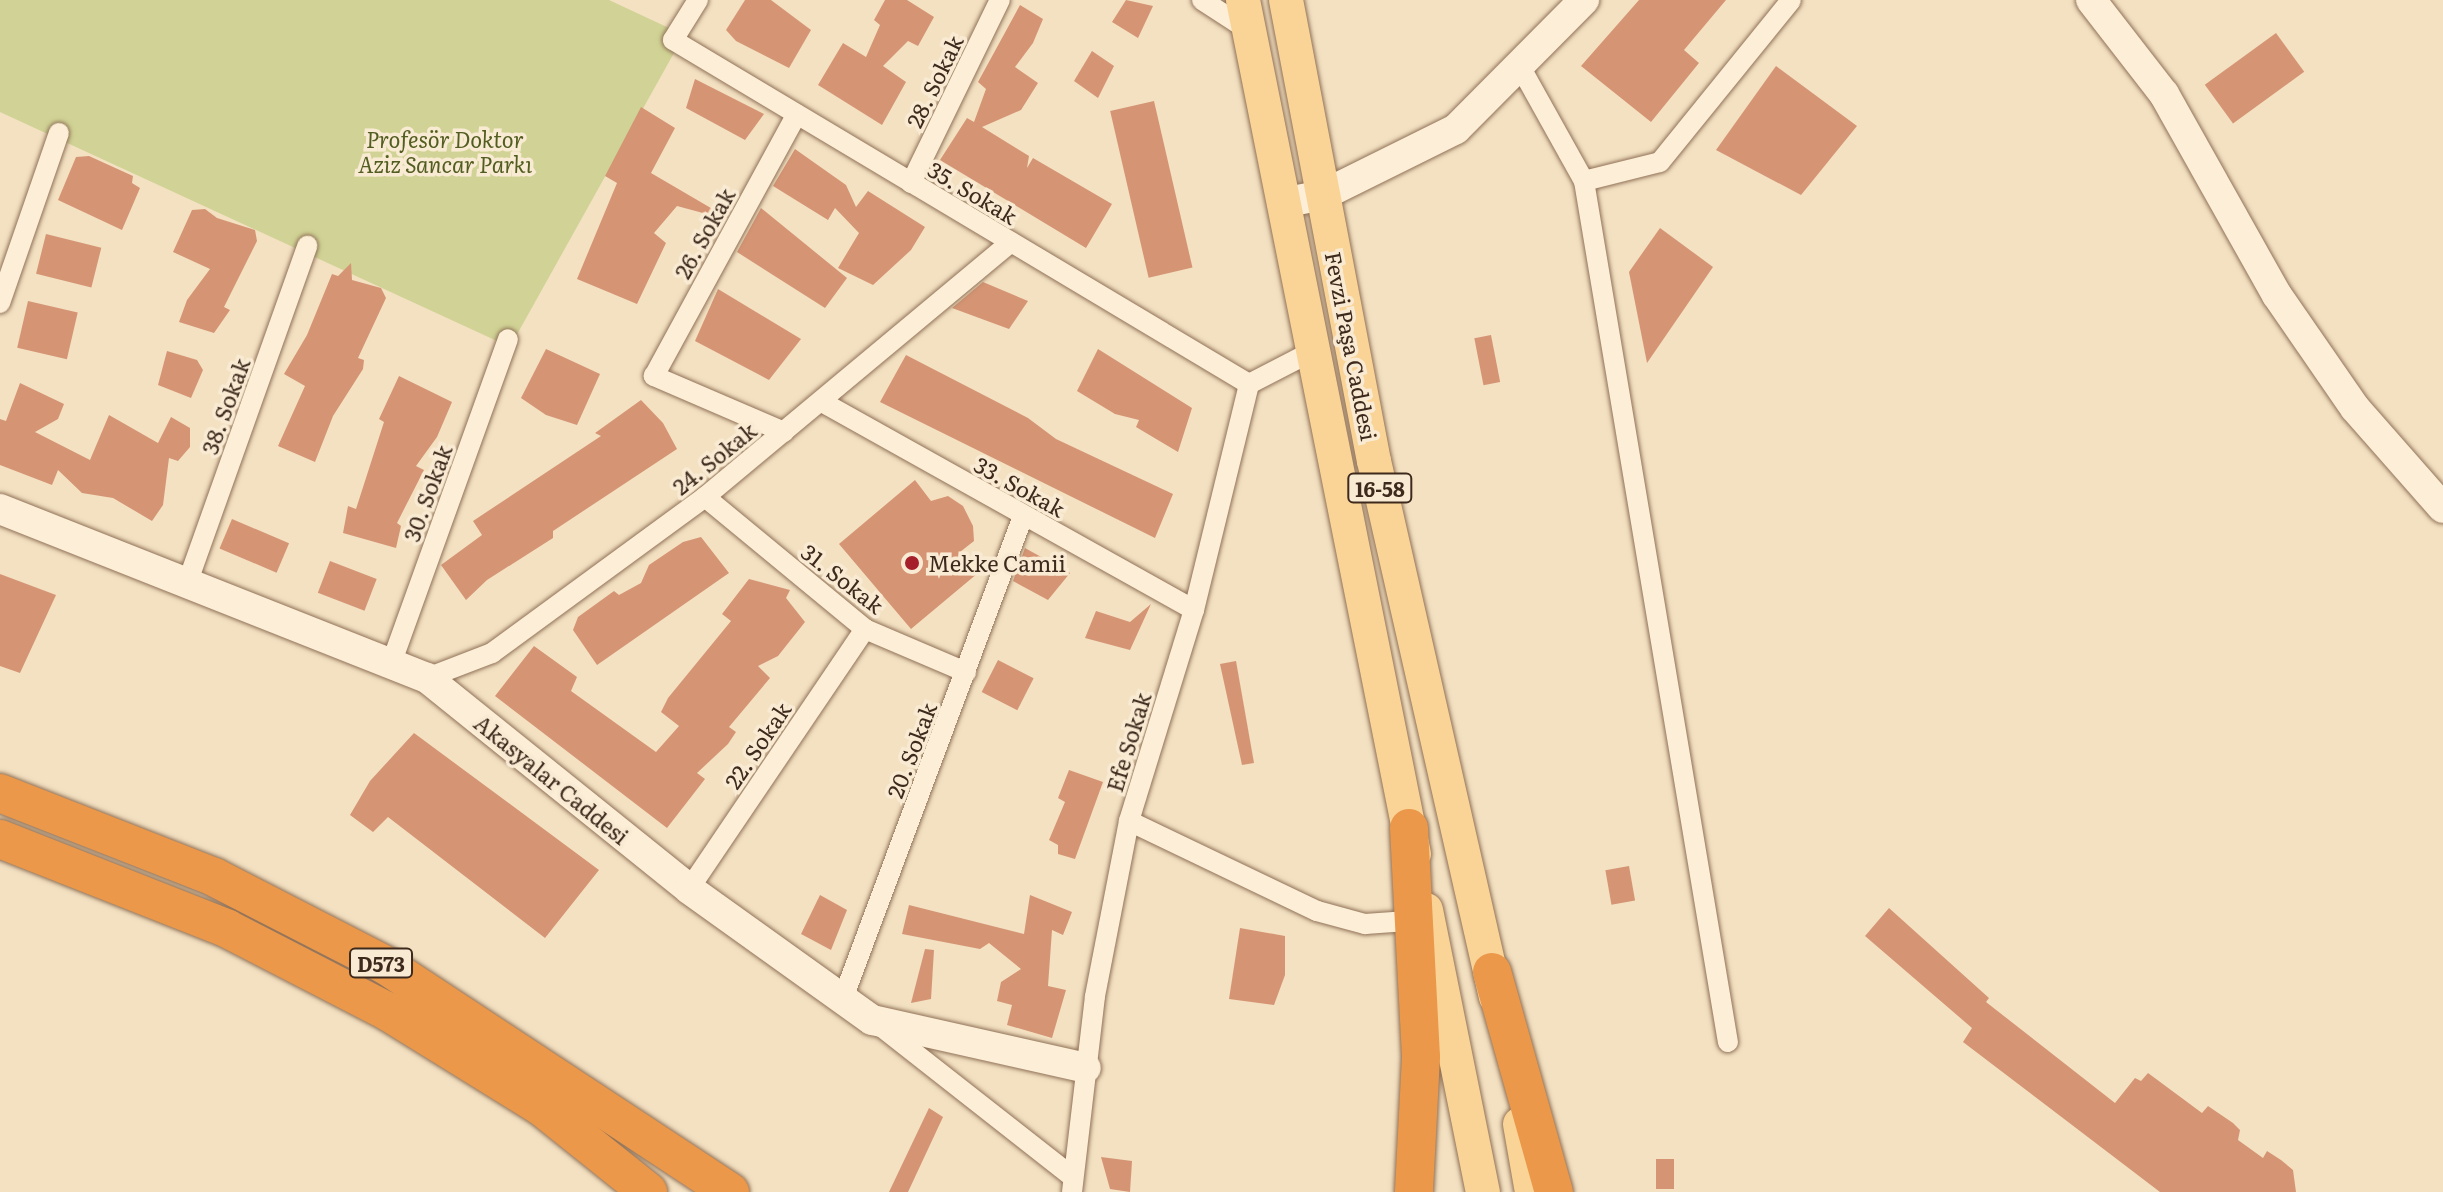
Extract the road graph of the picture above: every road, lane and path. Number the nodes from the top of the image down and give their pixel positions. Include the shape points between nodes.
1 (698, 0) edge
2 (1000, 0) edge
3 (1202, 0) edge
4 (1286, 0) edge
5 (1584, 0) edge
6 (1791, 0) edge
7 (2091, 0) edge
8 (1245, 15) edge
9 (1521, 68) junction
10 (797, 114) junction
11 (59, 133) dead end
12 (1584, 181) junction
13 (911, 183) junction
14 (1323, 195) junction
15 (1282, 203) junction
16 (1011, 242) junction
17 (307, 246) dead end
18 (0, 303) edge
19 (508, 339) dead end
20 (1313, 351) junction
21 (1249, 384) junction
22 (822, 402) junction
23 (784, 432) junction
24 (705, 497) junction
25 (2443, 508) edge
26 (0, 509) edge
27 (1023, 516) junction
28 (188, 581) junction
29 (1194, 610) junction
30 (865, 629) junction
31 (391, 664) junction
32 (966, 672) junction
33 (427, 678) junction
34 (0, 793) edge
35 (1129, 821) junction
36 (1409, 828) joint
37 (0, 839) edge
38 (689, 889) junction
39 (1421, 920) junction
40 (1492, 972) junction
41 (842, 1001) junction
42 (872, 1020) junction
43 (1728, 1042) dead end
44 (1086, 1068) junction
45 (1072, 1185) edge
46 (648, 1192) edge
47 (730, 1192) edge
48 (1414, 1192) edge
49 (1483, 1192) edge
50 (1532, 1192) edge
51 (1554, 1192) edge

1 - 10 street, 35. Sokak via 673,40
2 - 13 street, 28. Sokak
3 - 8 street
4 - 14 main road, Fevzi Paşa Caddesi / 16-58
5 - 9 street
6 - 12 street via 1660,162
7 - 25 street via 2164,94 2286,308 2355,408
8 - 15 main road, Fevzi Paşa Caddesi / 16-58
9 - 12 street
9 - 14 street via 1456,129
10 - 13 street, 35. Sokak
10 - 23 street, 26. Sokak via 654,376
11 - 18 street
12 - 43 street
13 - 16 street, 35. Sokak
14 - 15 street
14 - 40 main road, Fevzi Paşa Caddesi / 16-58 via 1374,461
15 - 20 main road, Fevzi Paşa Caddesi / 16-58
16 - 21 street, 35. Sokak
16 - 22 street, 24. Sokak
17 - 28 street, 38. Sokak
19 - 31 street, 30. Sokak
20 - 21 street
20 - 36 main road, Fevzi Paşa Caddesi / 16-58
21 - 29 street, Efe Sokak
22 - 23 street, 24. Sokak
22 - 27 street, 33. Sokak
23 - 24 street, 24. Sokak
24 - 30 street, 31. Sokak
24 - 33 street, 24. Sokak via 492,653
26 - 28 street, Akasyalar Caddesi
27 - 29 street, 33. Sokak
27 - 32 street, 20. Sokak
28 - 31 street, Akasyalar Caddesi
29 - 35 street, Efe Sokak
30 - 32 street, 31. Sokak
30 - 38 street, 22. Sokak
31 - 33 street, Akasyalar Caddesi
32 - 41 street, 20. Sokak
33 - 38 street, Akasyalar Caddesi
34 - 47 highway, D573 via 214,877 387,966
35 - 39 street via 1317,911 1365,924
35 - 44 street, Efe Sokak
36 - 39 highway
37 - 46 highway, D573 via 228,929 387,1011 542,1107
38 - 41 street, Akasyalar Caddesi
39 - 48 highway
39 - 49 main road
40 - 50 main road, Fevzi Paşa Caddesi
40 - 51 highway
41 - 42 street, Akasyalar Caddesi
42 - 44 street, Akasyalar Caddesi
42 - 45 street
44 - 45 street, Efe Sokak

